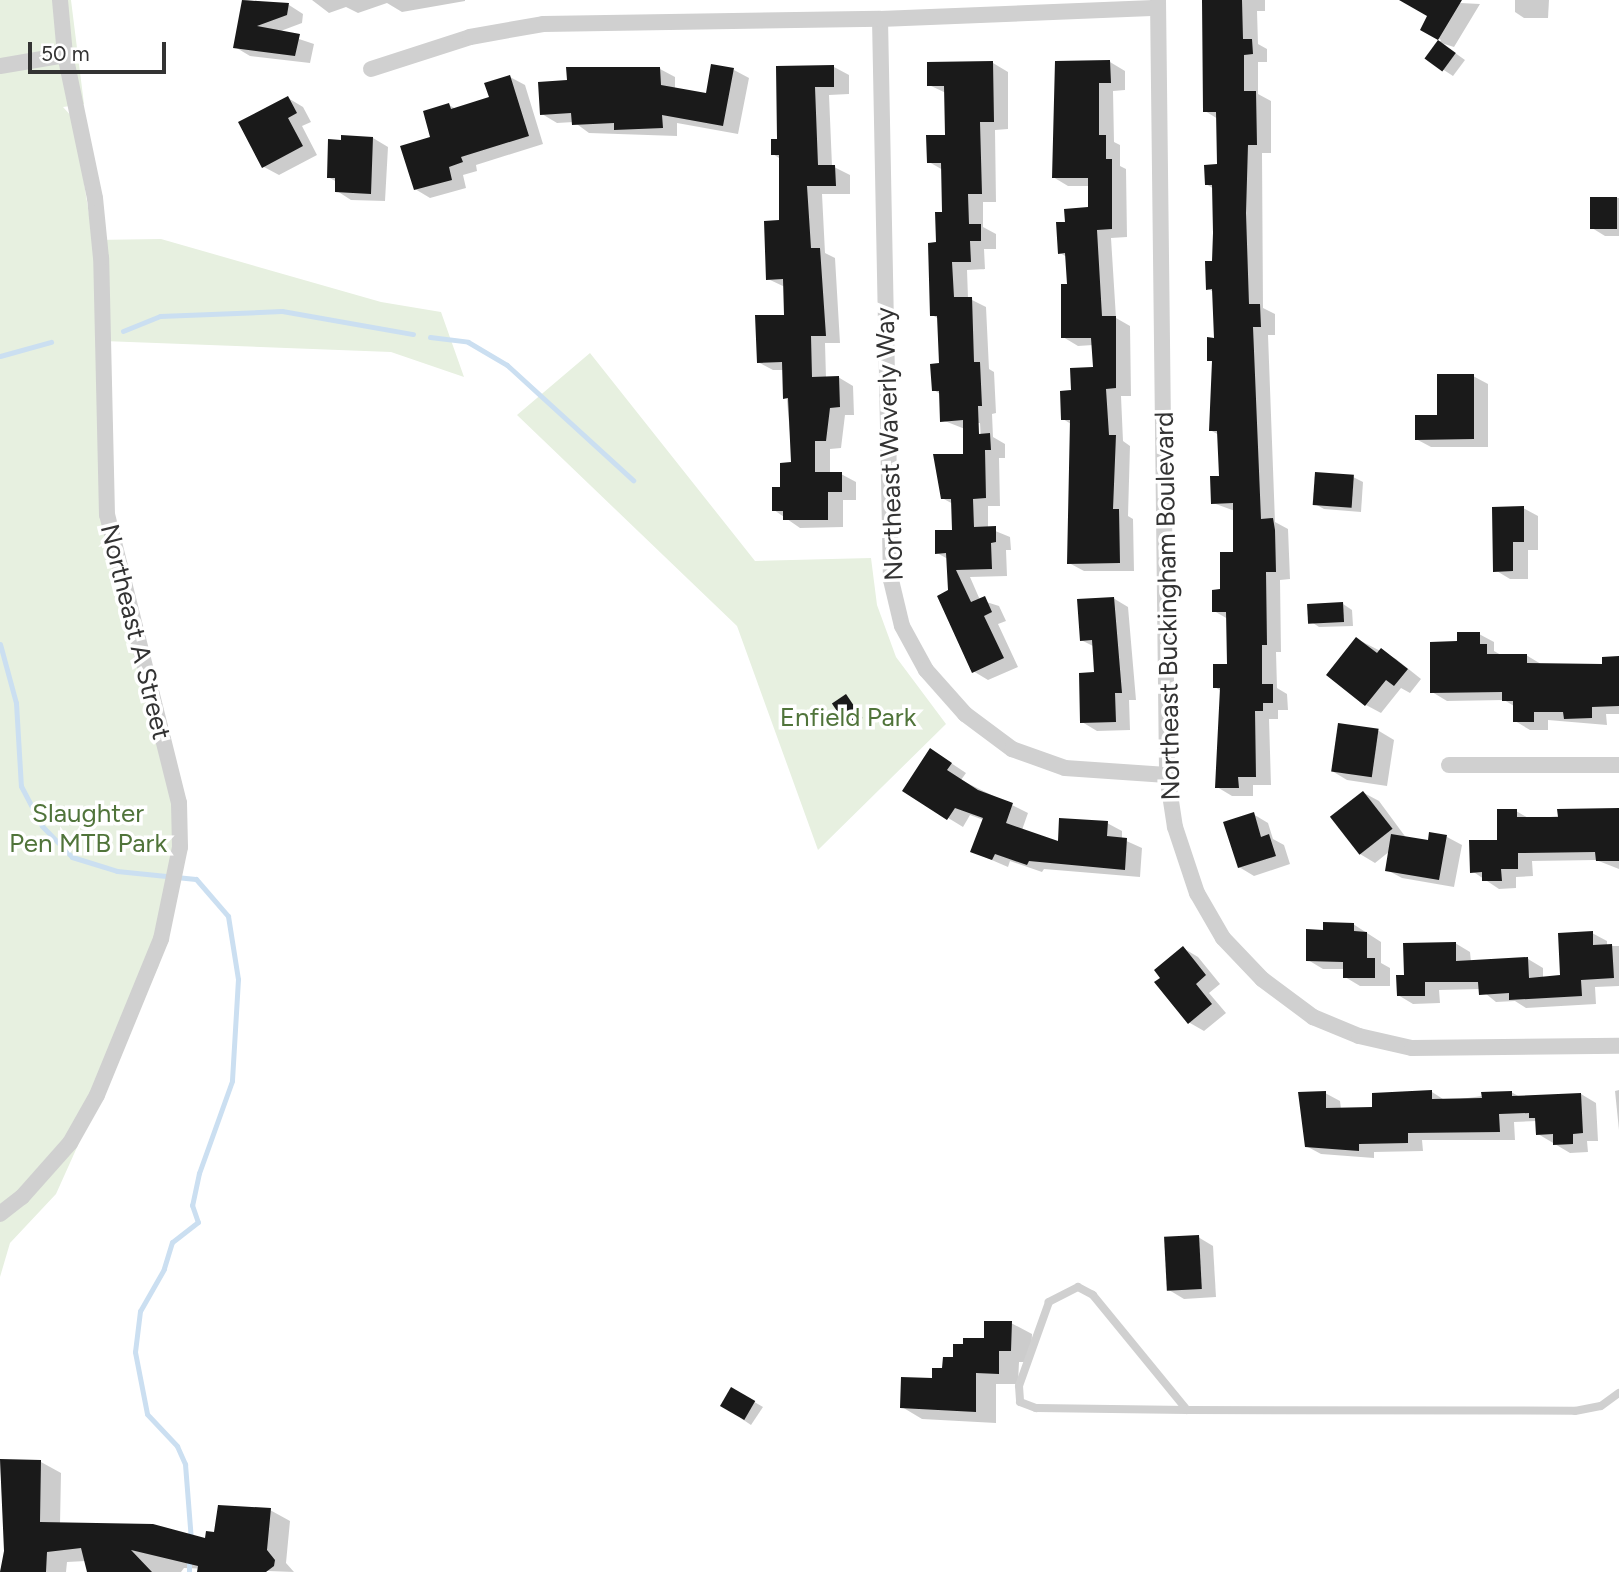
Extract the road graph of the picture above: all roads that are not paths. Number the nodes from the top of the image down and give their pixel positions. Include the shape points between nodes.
1 (60, 0) edge
2 (1158, 4) edge
3 (880, 19) junction
4 (65, 55) junction
5 (0, 66) edge
6 (371, 69) dead end
7 (1449, 765) dead end
8 (1619, 765) edge
9 (1167, 775) junction
10 (1619, 1046) edge
11 (0, 1214) edge
12 (1619, 1393) edge
13 (1186, 1410) junction

1 - 4 street, Northeast A Street
2 - 3 street
2 - 9 street, Northeast Buckingham Boulevard
3 - 6 street via 543,24 470,37
3 - 9 street, Northeast Waverly Way via 891,576 902,626 926,670 965,715 1012,749 1065,768
4 - 5 street
4 - 11 street, Northeast A Street via 95,198 102,258 107,515 179,803 177,873 132,1017 97,1095 70,1143
7 - 8 street
9 - 10 street, Northeast Buckingham Boulevard via 1175,827 1197,893 1217,927 1262,979 1313,1017 1359,1036 1412,1048
12 - 13 lane via 1601,1406 1575,1411
13 - 13 lane via 1035,1408 1020,1402 1019,1386 1049,1303 1078,1287 1093,1295

